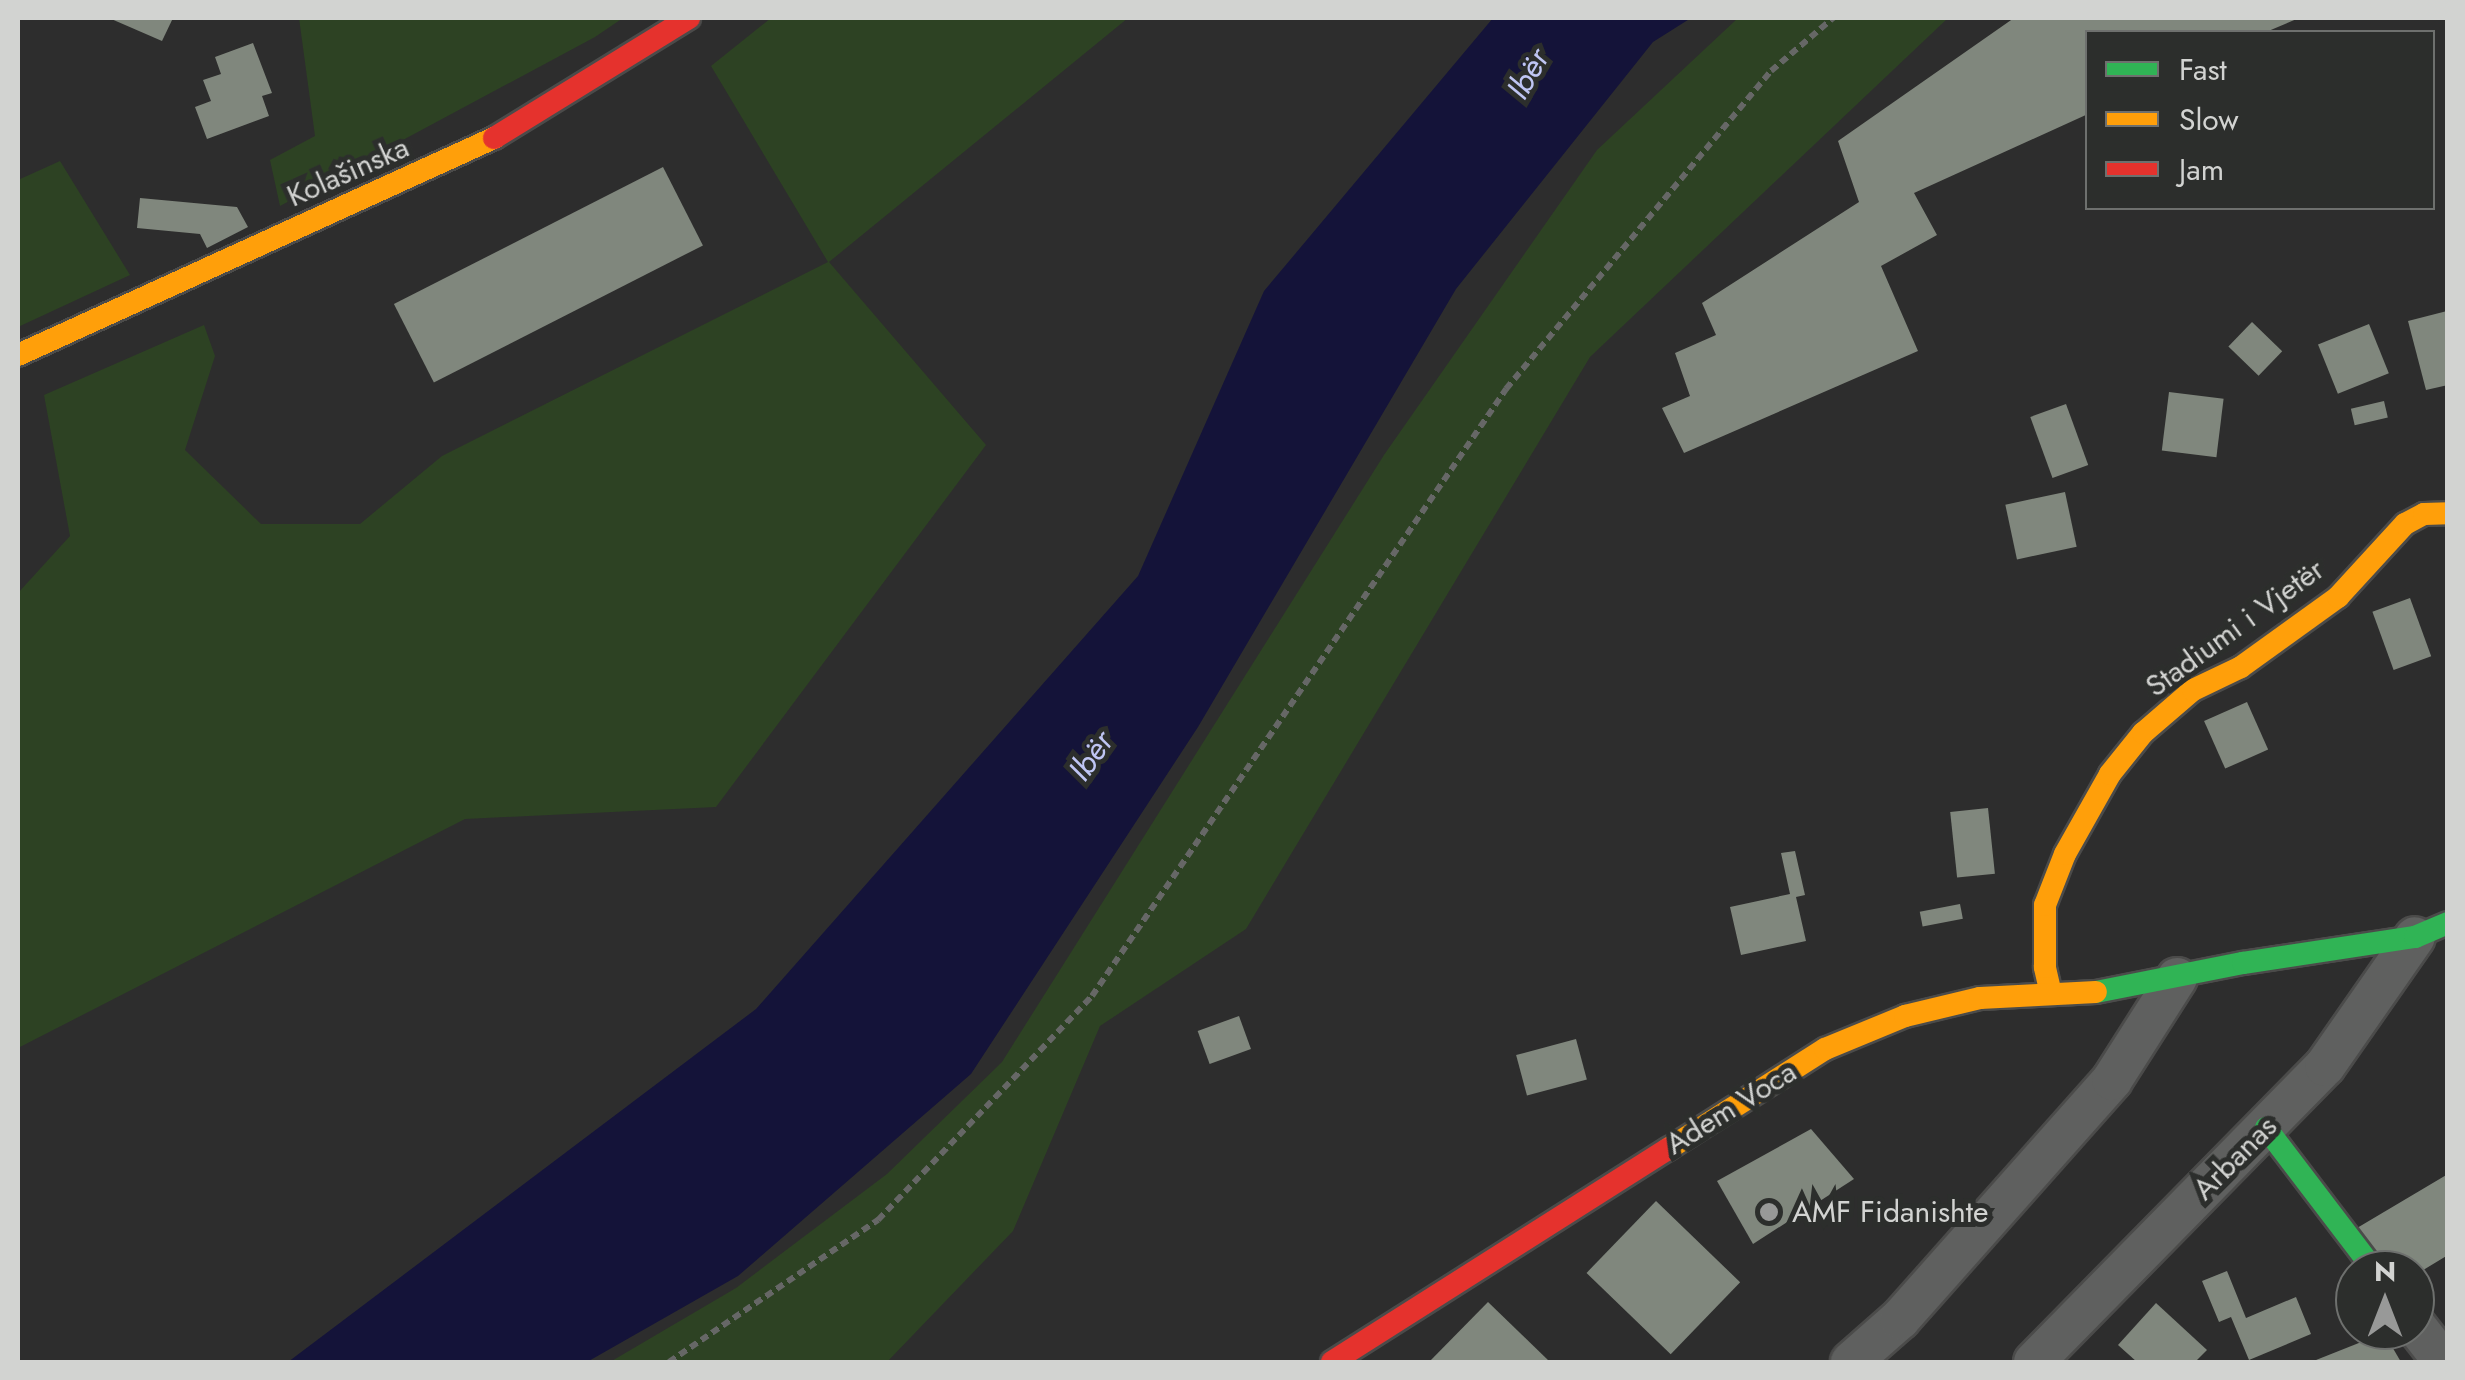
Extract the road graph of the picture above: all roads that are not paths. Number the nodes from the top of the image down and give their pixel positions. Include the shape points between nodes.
1 (689, 18) edge
2 (18, 355) edge
3 (2448, 513) edge
4 (2432, 930) edge
5 (2177, 978) junction
6 (2051, 994) junction
7 (2266, 1128) junction
8 (2359, 1250) edge
9 (1332, 1362) edge
10 (1851, 1362) edge
11 (2034, 1362) edge

1 - 2 street, Kolašinska via 512,130
3 - 6 street, Stadiumi i Vjetër via 2405,524 2338,597 2241,667 2193,690 2143,733 2110,774 2045,905
4 - 5 street, Adem Voca
4 - 7 street, Arbanas via 2326,1066
5 - 6 street, Adem Voca
5 - 10 street via 2112,1080 1900,1319
6 - 9 street, Adem Voca via 1980,998 1825,1049
7 - 8 street
7 - 11 street, Arbanas

